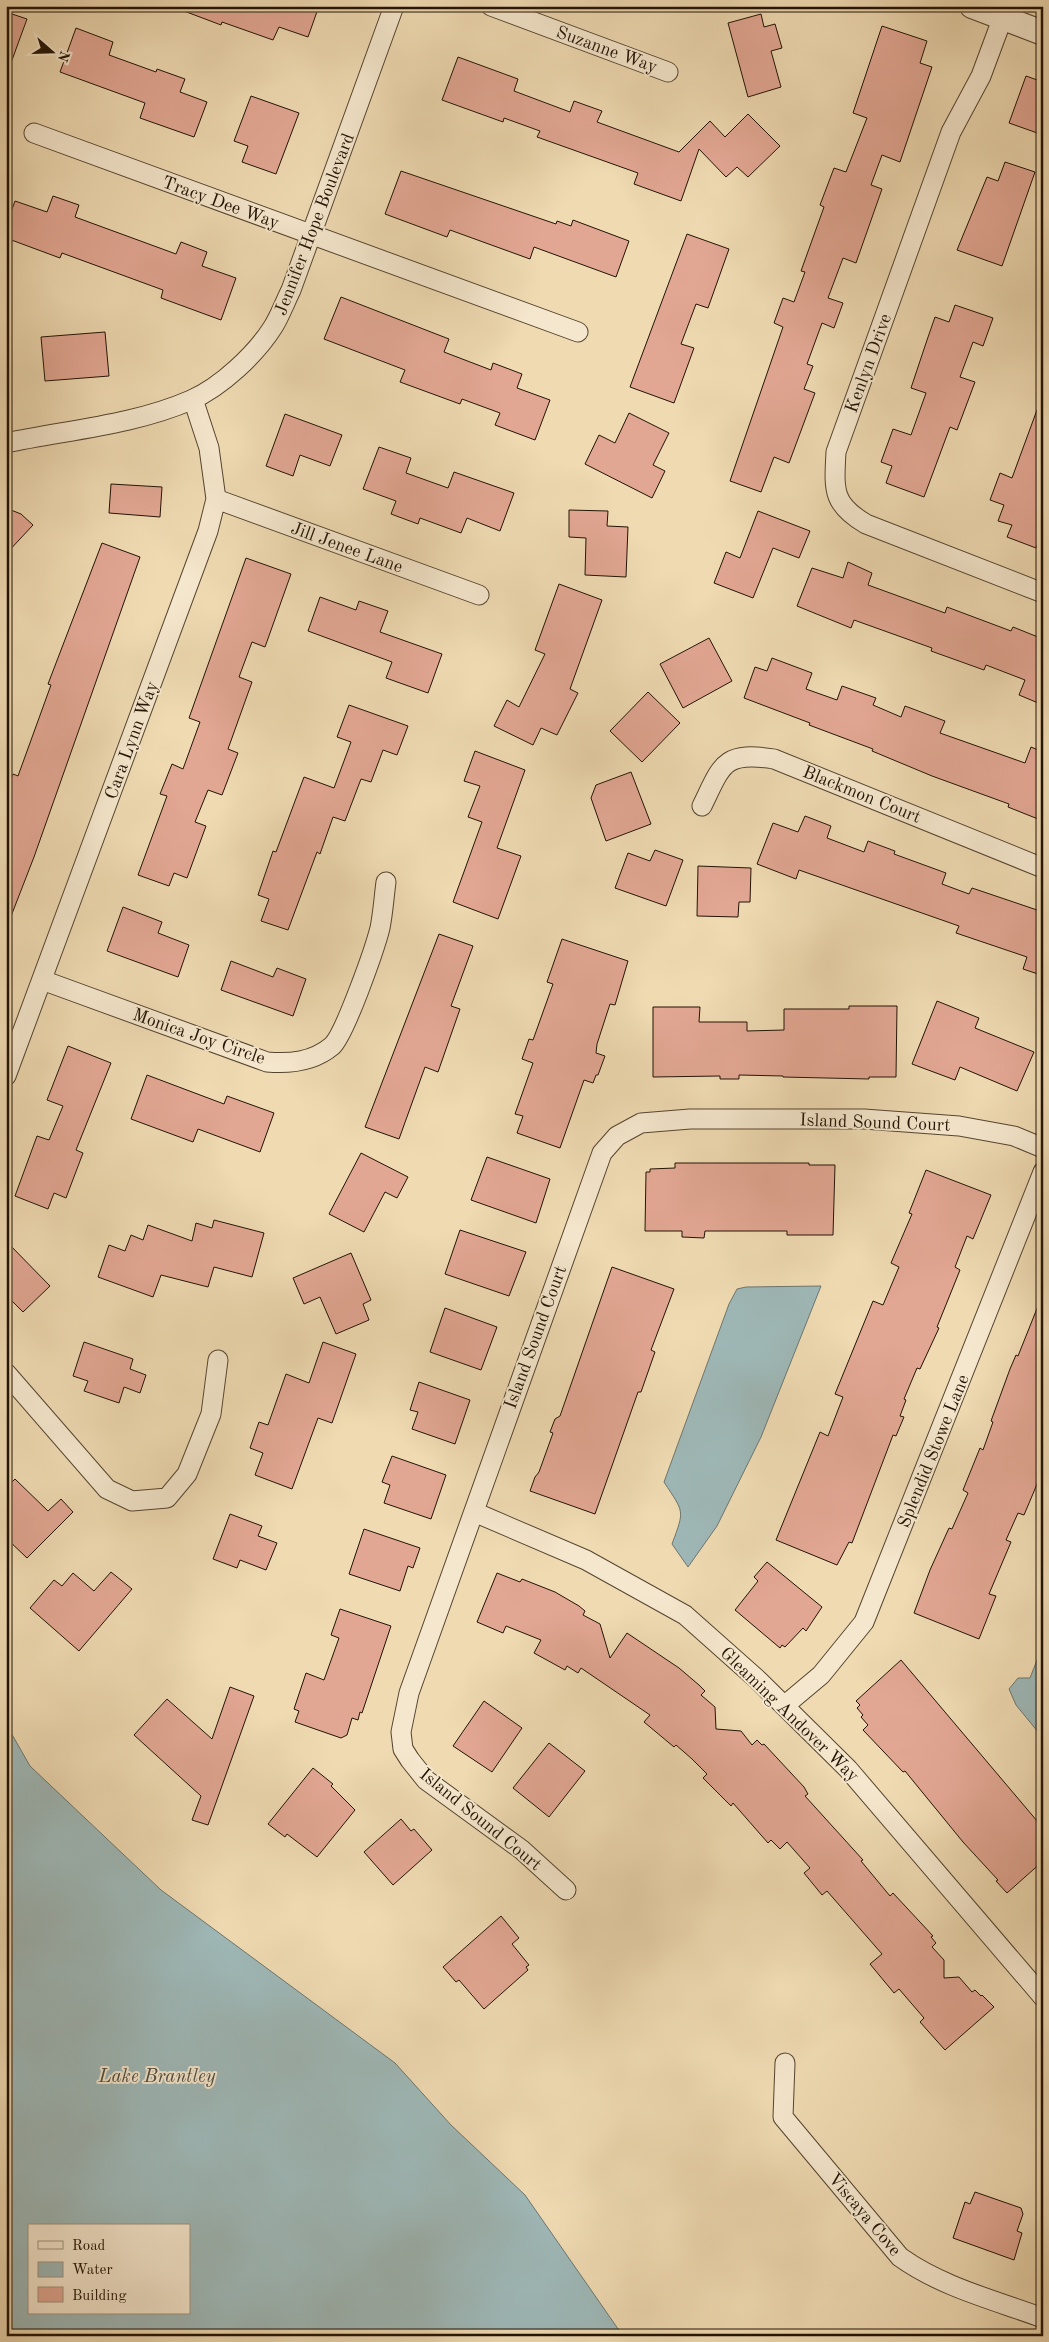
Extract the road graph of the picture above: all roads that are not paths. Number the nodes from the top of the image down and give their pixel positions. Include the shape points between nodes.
1 (394, 6) edge
2 (490, 6) edge
3 (972, 6) edge
4 (1005, 12) edge
5 (1043, 33) edge
6 (668, 72) dead end
7 (34, 133) dead end
8 (312, 236) junction
9 (578, 332) dead end
10 (193, 399) junction
11 (6, 443) edge
12 (216, 499) junction
13 (1043, 593) edge
14 (479, 596) dead end
15 (702, 806) dead end
16 (1043, 868) edge
17 (386, 882) dead end
18 (42, 980) junction
19 (6, 1076) edge
20 (1043, 1148) edge
21 (1043, 1172) edge
22 (218, 1360) dead end
23 (6, 1373) edge
24 (474, 1512) junction
25 (784, 1706) junction
26 (566, 1890) dead end
27 (1043, 1997) edge
28 (785, 2063) dead end
29 (1043, 2318) edge

1 - 8 street, Jennifer Hope Boulevard
2 - 6 street, Suzanne Way
3 - 4 street
4 - 5 street
4 - 13 street, Kenlyn Drive via 981,76 951,132 836,452 835,480 838,500 849,514 866,524
7 - 8 street, Tracy Dee Way
8 - 9 street, Tracy Dee Way
8 - 10 street, Jennifer Hope Boulevard via 273,327 252,354
10 - 11 street, Jennifer Hope Boulevard via 144,416
10 - 12 street, Cara Lynn Way via 209,448
12 - 14 street, Jill Jenee Lane
12 - 18 street, Cara Lynn Way via 204,540
15 - 16 street, Blackmon Court via 722,766 736,758 774,759
17 - 18 street, Monica Joy Circle via 380,930 345,1025 333,1045 316,1056 290,1064 267,1062
18 - 19 street, Cara Lynn Way
20 - 24 street, Island Sound Court via 1014,1136 959,1126 864,1119 690,1119 641,1123 616,1136 602,1153 590,1183
21 - 25 street, Splendid Stowe Lane via 864,1622 821,1675
22 - 23 street via 211,1414 187,1474 167,1498 132,1502 106,1488
24 - 25 street, Gleaming Andover Way via 586,1560 685,1615
24 - 26 street, Island Sound Court via 409,1693 401,1732 403,1749 426,1780 522,1850
25 - 27 street, Gleaming Andover Way via 848,1769
28 - 29 street, Viscaya Cove via 783,2117 900,2257 923,2273 946,2283

